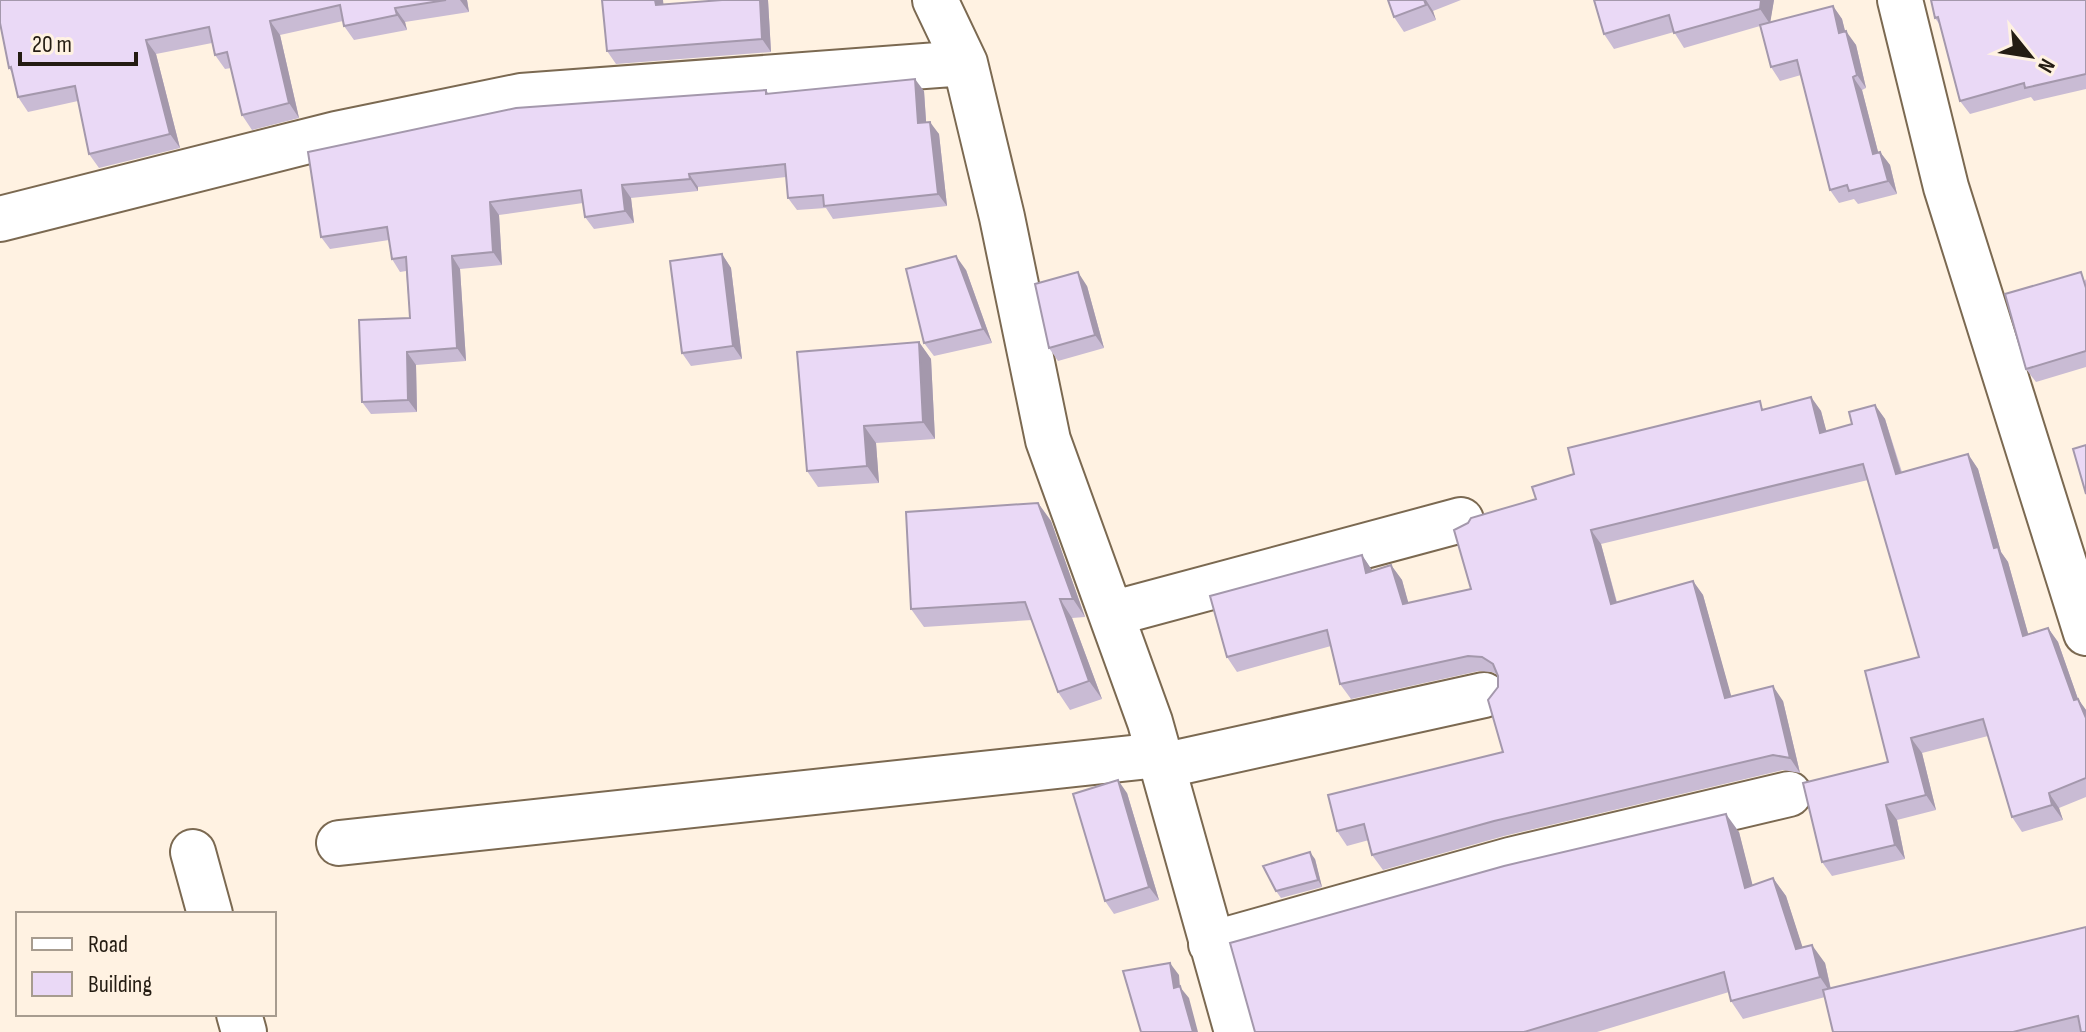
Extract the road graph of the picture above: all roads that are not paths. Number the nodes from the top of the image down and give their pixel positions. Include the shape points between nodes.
1 (935, 0) edge
2 (1900, 0) edge
3 (965, 63) junction
4 (0, 219) edge
5 (1461, 520) dead end
6 (1111, 614) junction
7 (2086, 633) edge
8 (1484, 695) dead end
9 (1160, 761) junction
10 (1789, 794) dead end
11 (339, 843) dead end
12 (193, 852) dead end
13 (209, 912) edge
14 (1211, 944) junction
15 (1237, 1032) edge

1 - 3 street
2 - 7 street via 1946,187
3 - 4 street via 521,96 336,134
3 - 6 street via 1048,440
5 - 6 street
6 - 9 street
8 - 9 street
9 - 11 street
9 - 14 street
10 - 14 street via 1510,860
12 - 13 street
14 - 15 street

